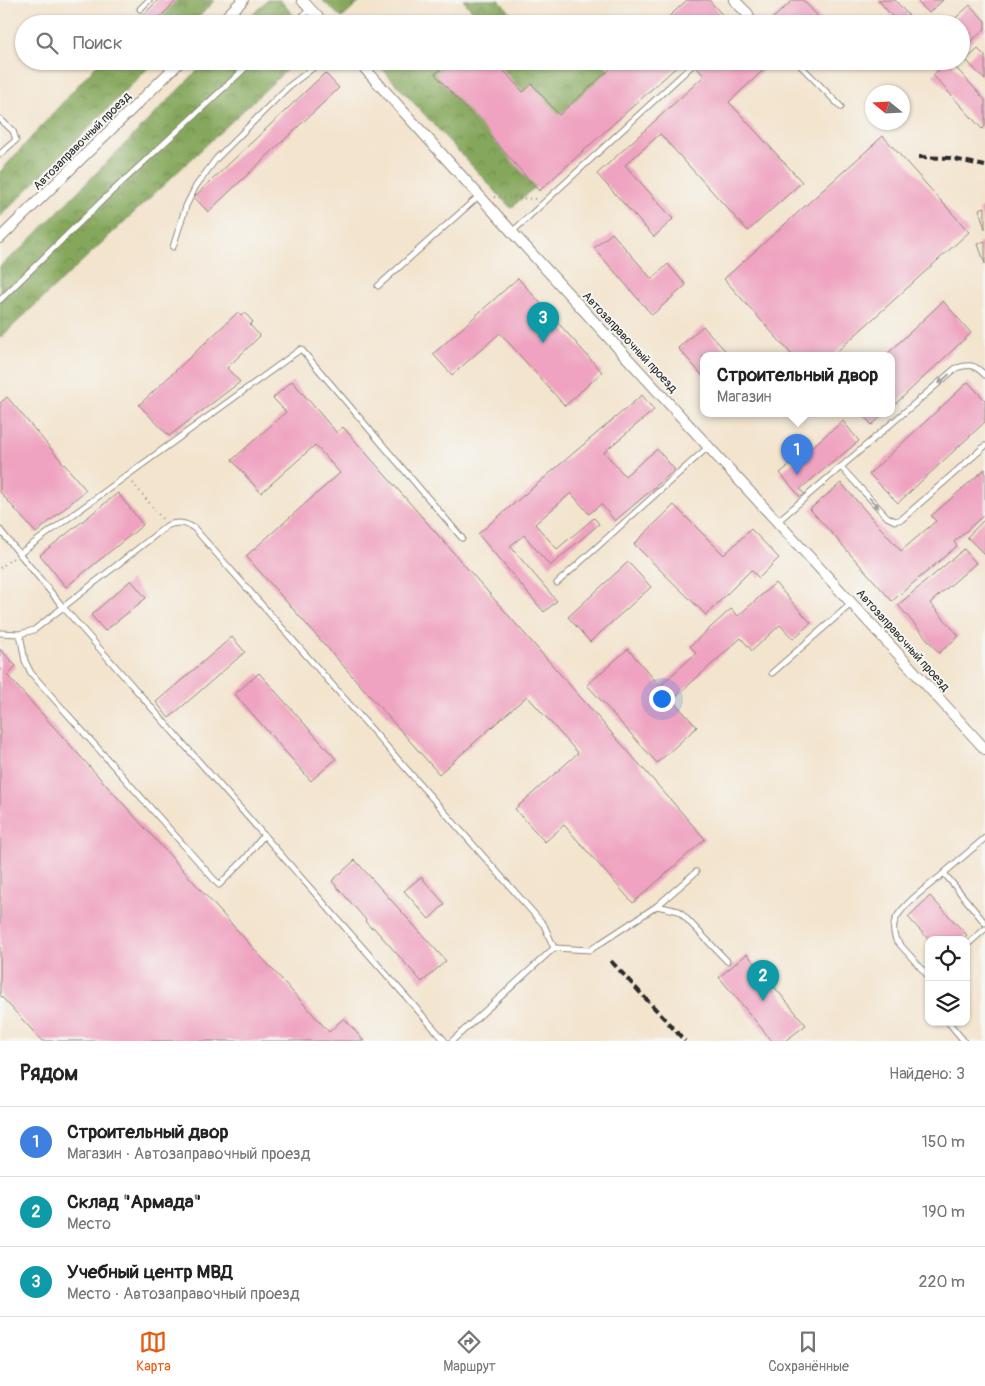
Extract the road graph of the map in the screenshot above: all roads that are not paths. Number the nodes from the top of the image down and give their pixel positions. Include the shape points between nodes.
1 (149, 0) edge
2 (243, 0) edge
3 (302, 0) edge
4 (734, 0) edge
5 (310, 8) junction
6 (140, 10) dead end
7 (748, 14) edge
8 (228, 15) edge
9 (303, 15) edge
10 (316, 15) edge
11 (172, 70) edge
12 (243, 70) edge
13 (310, 70) edge
14 (366, 70) edge
15 (687, 70) edge
16 (805, 70) edge
17 (841, 107) dead end
18 (0, 119) edge
19 (0, 154) edge
20 (479, 196) junction
21 (512, 232) junction
22 (0, 238) edge
23 (173, 247) dead end
24 (378, 286) dead end
25 (0, 300) edge
26 (985, 375) edge
27 (709, 446) junction
28 (985, 446) edge
29 (842, 467) junction
30 (778, 521) junction
31 (0, 530) edge
32 (462, 538) dead end
33 (19, 554) junction
34 (557, 583) dead end
35 (852, 603) junction
36 (63, 608) junction
37 (0, 633) edge
38 (20, 634) junction
39 (772, 674) dead end
40 (985, 749) edge
41 (264, 835) junction
42 (985, 838) edge
43 (696, 872) dead end
44 (944, 873) junction
45 (657, 906) junction
46 (985, 923) edge
47 (985, 929) edge
48 (970, 942) edge
49 (554, 948) junction
50 (727, 961) dead end
51 (925, 973) edge
52 (951, 1026) edge
53 (445, 1041) edge
54 (452, 1041) edge
55 (964, 1041) edge

1 - 6 lane
2 - 8 street
3 - 5 street
4 - 7 street
5 - 9 lane
5 - 10 street
11 - 22 street, Автозаправочный проезд
12 - 25 lane via 106,196
13 - 23 lane via 288,87 216,159 192,192
14 - 20 street, Автозаправочный проезд
15 - 21 lane
16 - 17 lane
18 - 19 lane via 14,131 16,140
20 - 21 street, Автозаправочный проезд
20 - 24 lane
21 - 27 street, Автозаправочный проезд
26 -> 29 lane via 978,367 956,368
27 - 30 street, Автозаправочный проезд
27 - 34 lane
29 -> 28 lane via 895,521 902,519
29 - 30 lane
30 - 35 street, Автозаправочный проезд
31 - 33 lane
32 - 33 lane via 301,349
33 - 36 lane
35 - 39 lane
35 - 40 street, Автозаправочный проезд
36 - 38 lane via 34,630
36 - 41 lane
36 - 49 lane via 168,525 177,522 194,528 544,924
37 - 38 lane
38 - 41 lane via 25,661 31,673 219,885
41 - 53 lane
42 - 44 lane
43 - 45 lane
44 - 46 lane
44 - 51 lane via 903,908 894,924 896,940
45 - 49 lane via 590,950
45 - 50 lane via 679,911
47 - 48 lane
49 - 54 lane
52 - 55 lane

